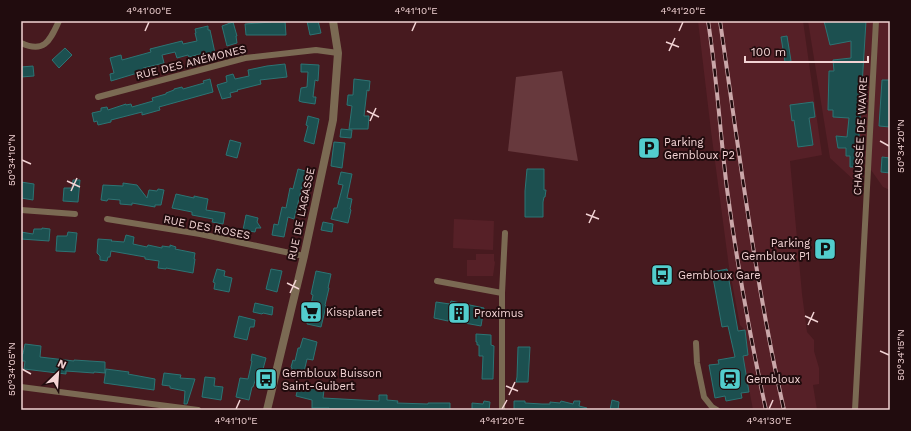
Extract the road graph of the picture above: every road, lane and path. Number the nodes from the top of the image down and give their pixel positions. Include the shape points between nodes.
1 (59, 21) edge
2 (332, 21) edge
3 (876, 21) edge
4 (21, 43) edge
5 (338, 54) junction
6 (98, 97) dead end
7 (21, 210) edge
8 (75, 214) dead end
9 (107, 219) dead end
10 (505, 233) dead end
11 (304, 256) junction
12 (437, 281) dead end
13 (502, 293) junction
14 (696, 344) dead end
15 (21, 387) edge
16 (158, 407) edge
17 (198, 410) edge
18 (267, 410) edge
19 (502, 410) edge
20 (717, 410) edge
21 (855, 410) edge

1 - 4 street via 47,43 39,48
2 - 5 street, RUE DE L'AGASSE
3 - 21 street, CHAUSSÉE DE WAVRE
5 - 6 street, RUE DES ANÉMONES via 316,50 245,58
5 - 11 street, RUE DE L'AGASSE via 333,120
7 - 8 street
9 - 11 street, RUE DES ROSES via 200,234
10 - 13 street
11 - 18 street, RUE DE L'AGASSE
12 - 13 street
13 - 19 street
14 - 20 street via 696,363 704,397
15 - 16 street
16 - 17 street

